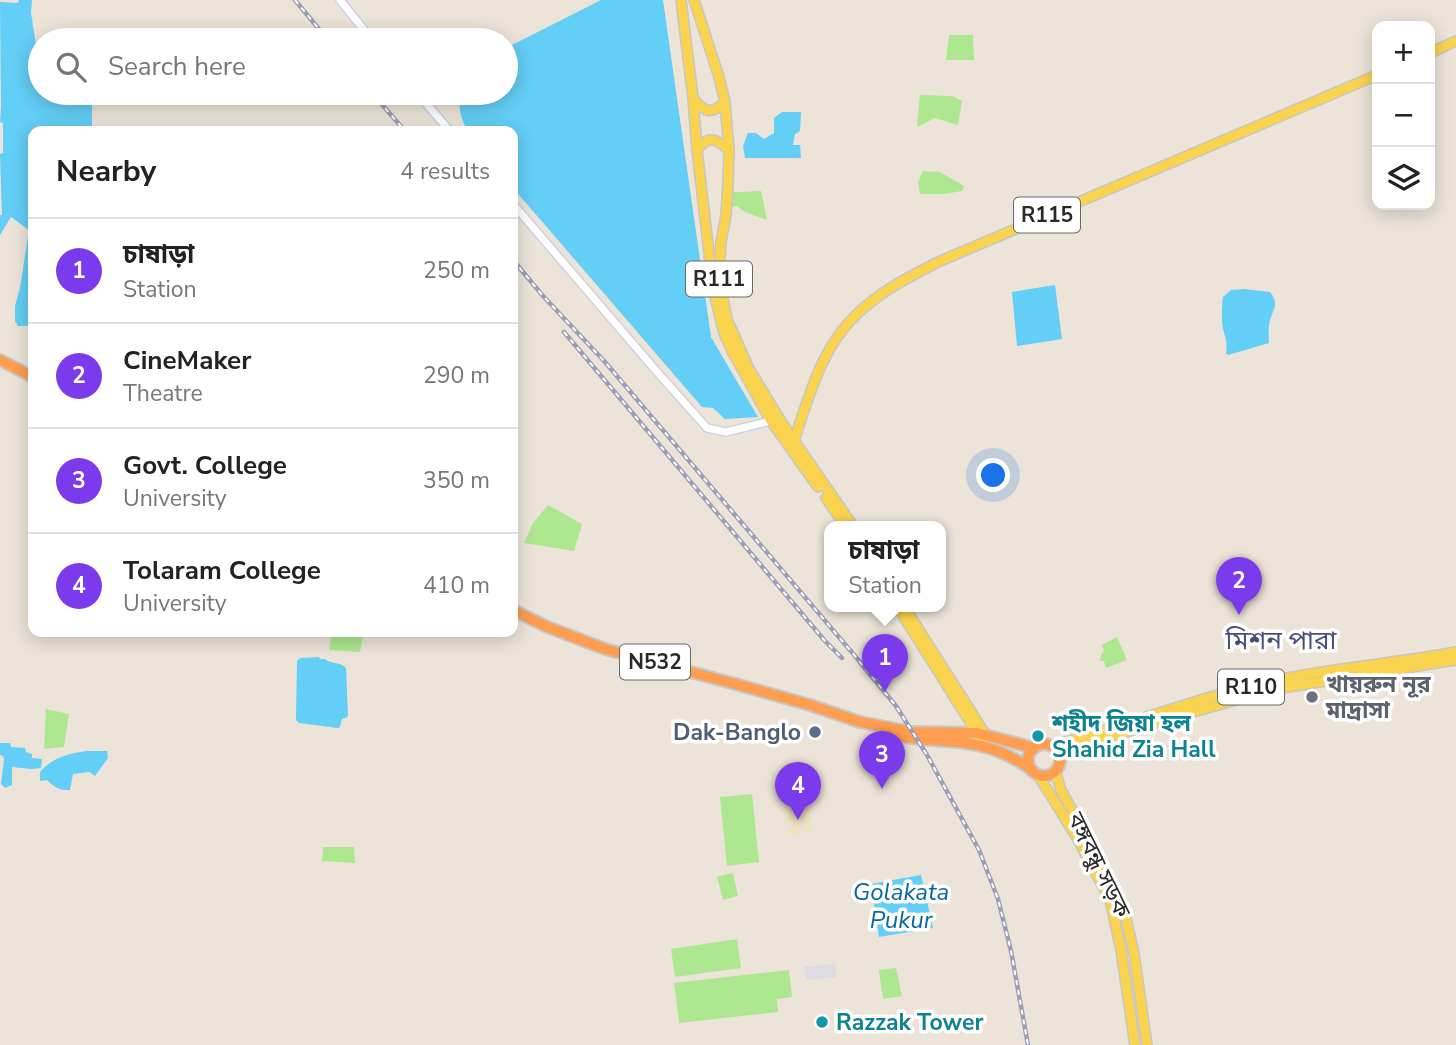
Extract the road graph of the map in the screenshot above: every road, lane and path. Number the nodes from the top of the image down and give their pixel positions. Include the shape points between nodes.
1 (340, 0) edge
2 (681, 0) edge
3 (694, 0) edge
4 (363, 28) edge
5 (1456, 41) edge
6 (1435, 51) edge
7 (1372, 77) edge
8 (693, 98) junction
9 (724, 102) junction
10 (427, 105) edge
11 (446, 126) edge
12 (697, 150) junction
13 (729, 150) junction
14 (518, 210) edge
15 (0, 360) edge
16 (28, 374) edge
17 (771, 421) junction
18 (794, 441) junction
19 (842, 521) edge
20 (850, 521) edge
21 (518, 612) edge
22 (901, 612) edge
23 (908, 612) edge
24 (1456, 652) edge
25 (1456, 660) edge
26 (983, 739) junction
27 (1052, 747) junction
28 (1034, 748) junction
29 (1060, 759) junction
30 (1034, 772) junction
31 (1055, 772) junction
32 (1135, 1045) edge
33 (1147, 1045) edge

1 - 4 street
2 - 8 main road, R111
3 - 9 main road, R111
5 - 6 main road
7 - 18 main road, R115 via 901,281 855,316 837,337 815,380
8 - 9 main road via 710,111
8 - 12 main road, R111
9 - 13 main road, R111
10 - 11 street
12 - 13 main road via 712,139
12 - 17 main road, R111 via 718,313 732,351
13 - 18 main road, R111 via 719,278 723,304 749,369
14 - 17 street via 708,428 726,432
15 - 16 highway
17 - 19 main road, R111
18 - 20 main road, R111
21 - 26 highway, N532 via 605,649 802,704 856,728 916,740
22 - 26 main road
23 - 26 main road
24 - 27 main road, R110 via 1280,679
25 - 29 main road, R110 via 1266,691 1096,741
26 - 28 highway, N532
26 - 30 highway, N532
27 - 28 highway
27 - 29 highway
28 - 30 highway via 1028,765
29 - 31 highway
30 - 31 highway via 1045,776
30 - 32 main road, বঙ্গবন্ধু সড়ক via 1110,900
31 - 33 main road, বঙ্গবন্ধু সড়ক via 1124,910

